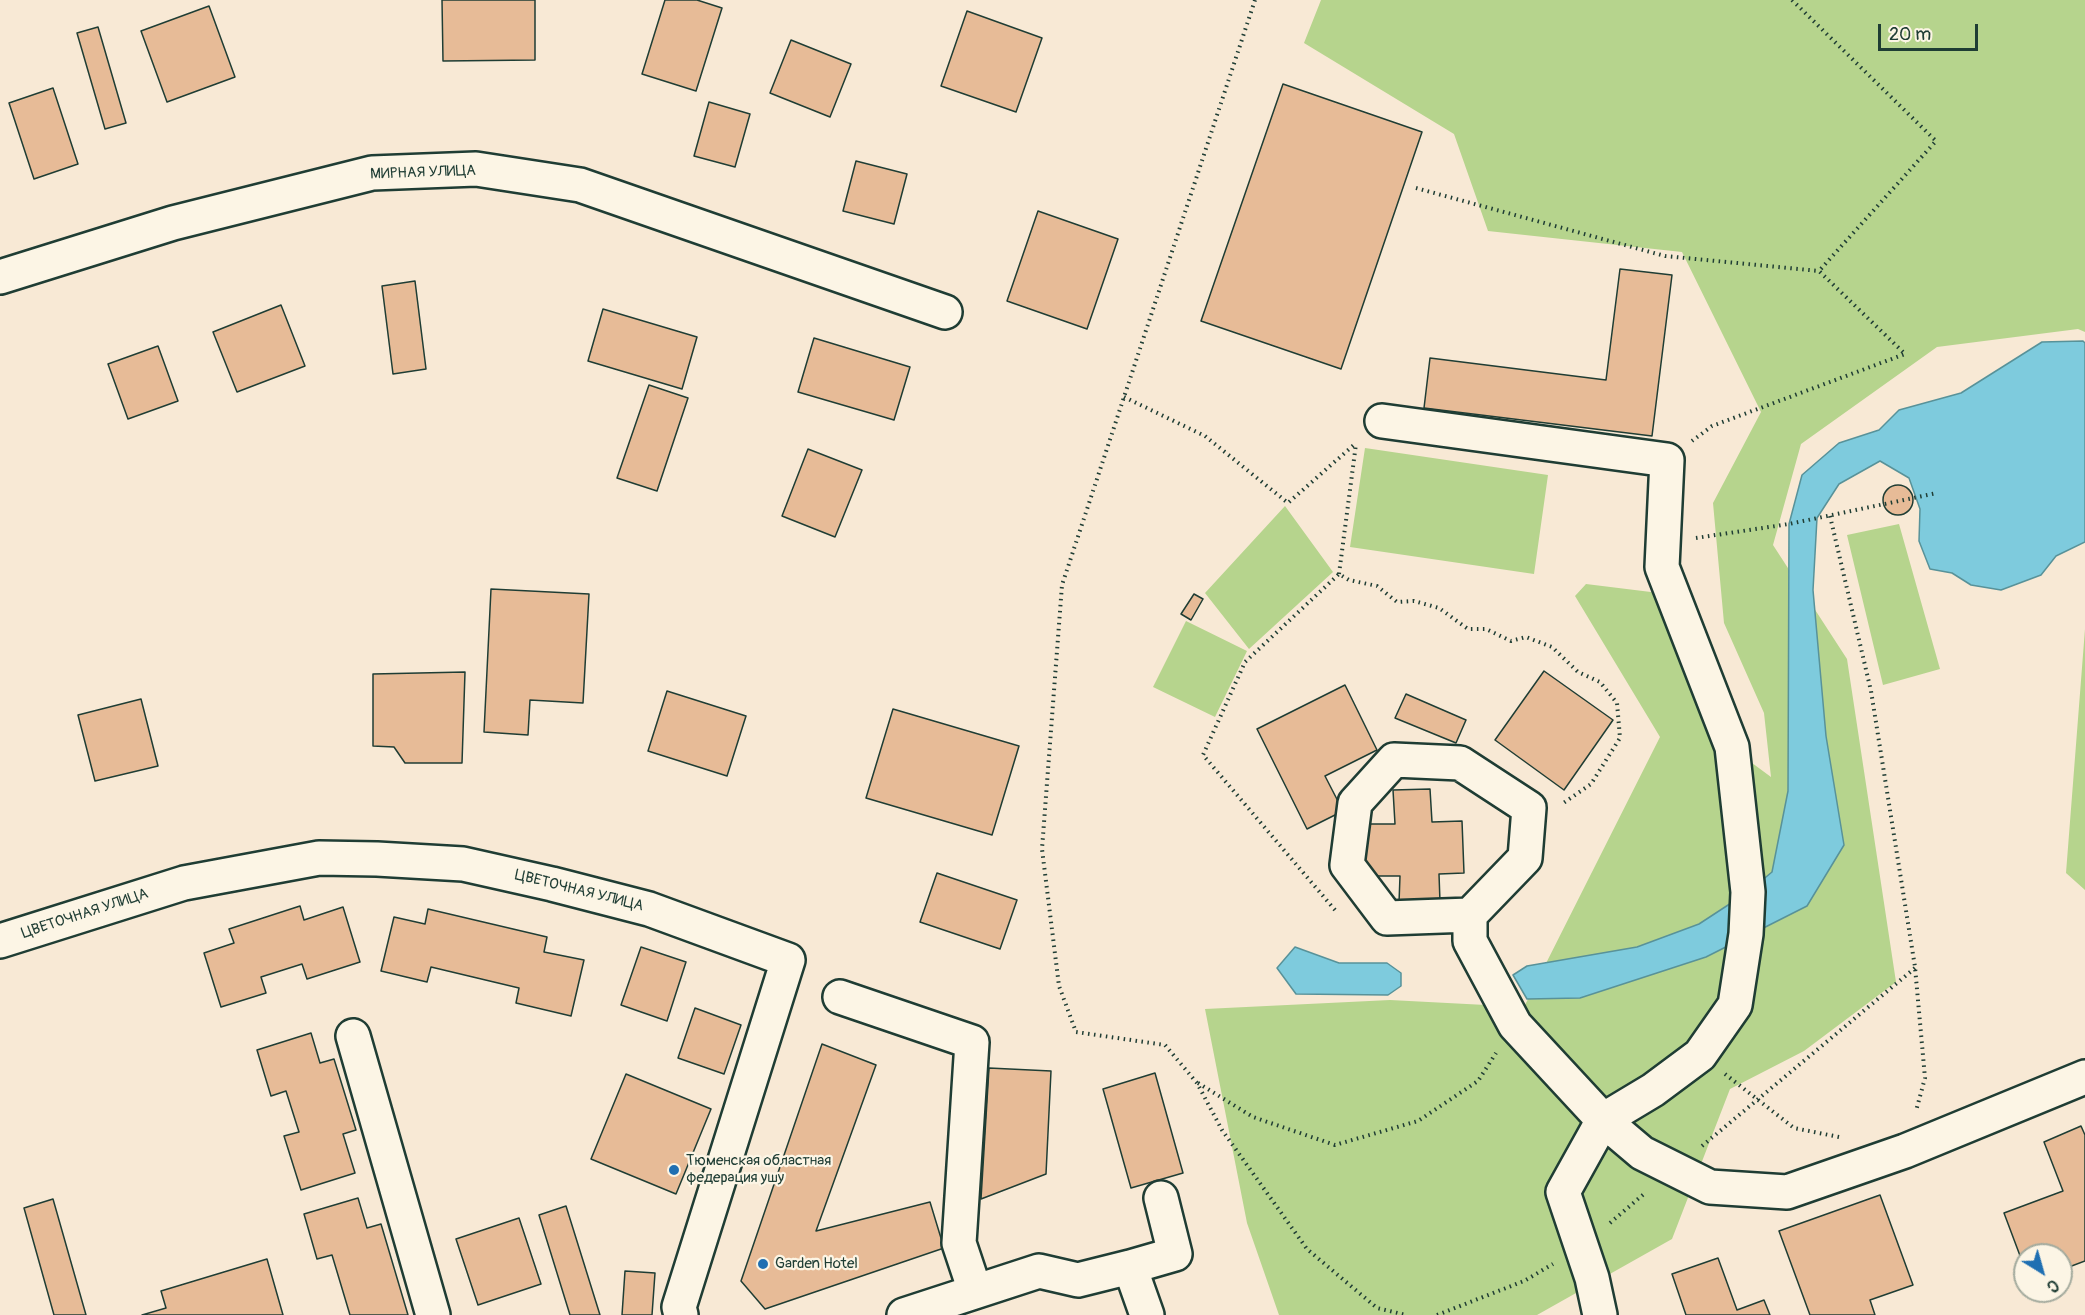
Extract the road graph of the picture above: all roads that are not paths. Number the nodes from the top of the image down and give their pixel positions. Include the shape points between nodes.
1 (0, 277) edge
2 (945, 312) dead end
3 (1382, 421) road end
4 (1470, 915) junction
5 (0, 941) edge
6 (840, 997) dead end
7 (353, 1036) dead end
8 (2085, 1077) edge
9 (1603, 1120) junction
10 (1161, 1198) dead end
11 (1130, 1267) junction
12 (975, 1292) junction
13 (433, 1315) edge
14 (681, 1315) edge
15 (904, 1315) edge
16 (1146, 1315) edge
17 (1600, 1315) edge

1 - 2 street, МИРНАЯ УЛИЦА via 173,223 372,173 476,170 580,185
3 - 9 street via 1667,460 1662,567 1732,747 1748,892 1746,934 1735,1005 1700,1055
4 - 4 street via 1525,858 1529,808 1460,764 1394,760 1355,803 1347,865 1387,918
4 - 9 street via 1470,941 1515,1025
5 - 14 street, ЦВЕТОЧНАЯ УЛИЦА via 195,880 319,858 377,859 463,864 552,884 650,909 788,960 679,1307
6 - 12 street via 972,1042 959,1243
7 - 13 street
8 - 9 street via 1905,1151 1787,1192 1710,1186 1642,1153
9 - 17 street via 1563,1192
10 - 11 street via 1175,1254
11 - 12 street via 1078,1280 1039,1271
11 - 16 street
12 - 15 street

